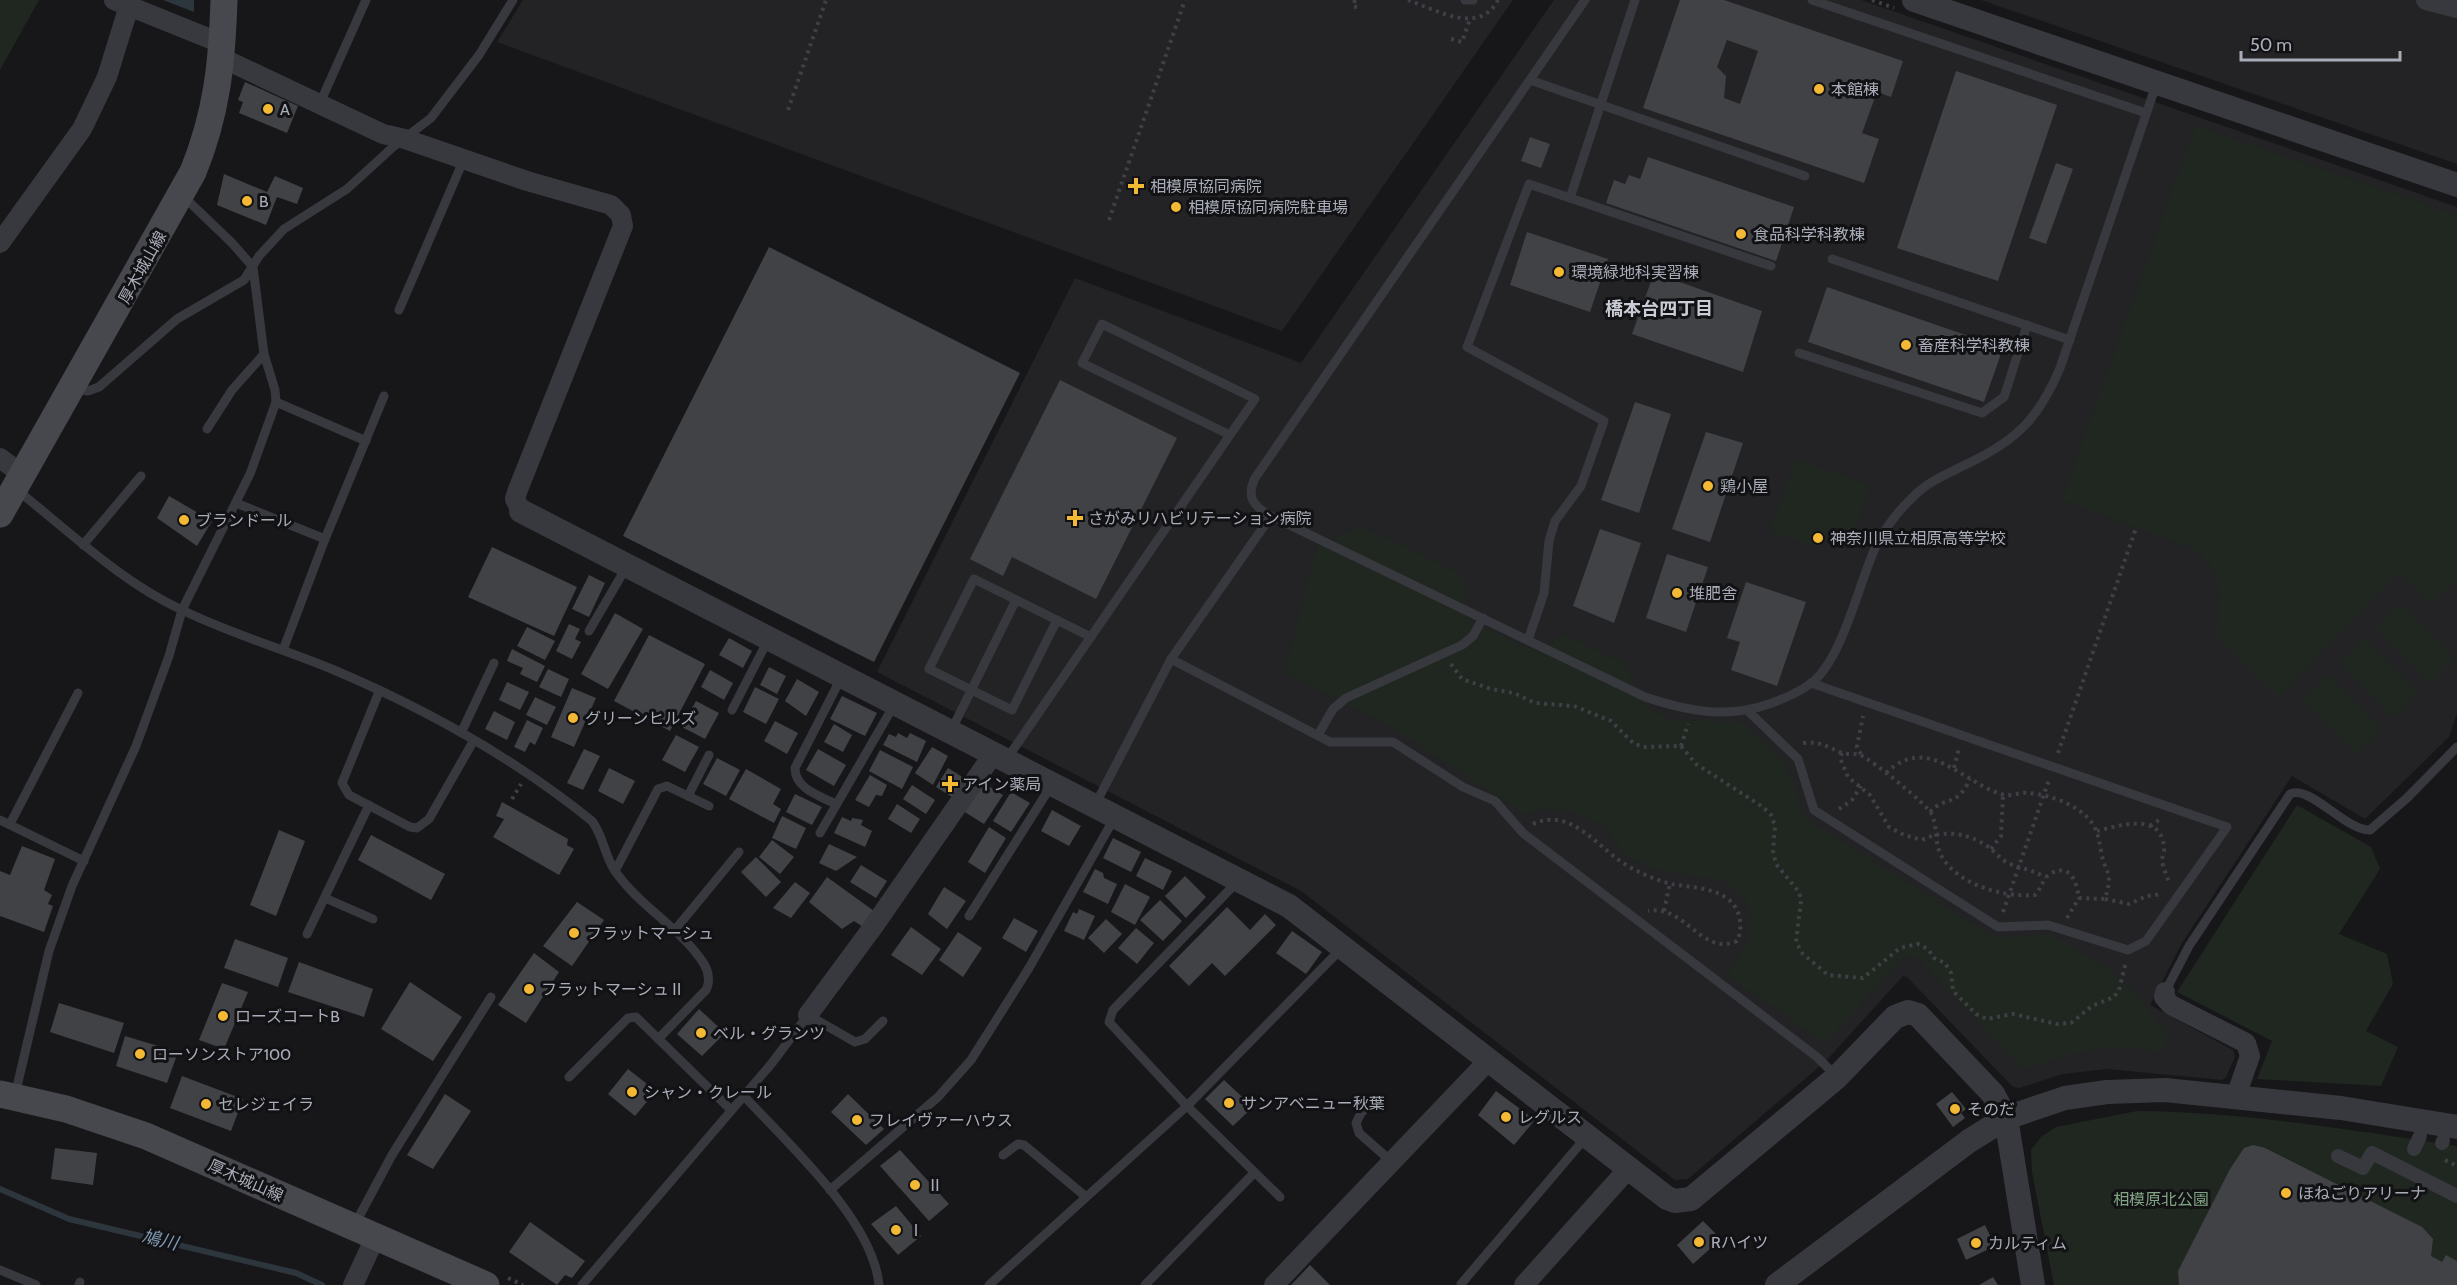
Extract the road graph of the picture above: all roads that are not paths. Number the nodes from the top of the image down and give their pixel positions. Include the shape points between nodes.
1 (224, 0) edge
2 (366, 0) edge
3 (513, 0) edge
4 (1465, 0) edge
5 (1473, 0) edge
6 (1585, 0) edge
7 (1635, 0) edge
8 (1812, 0) edge
9 (1914, 0) edge
10 (2426, 0) edge
11 (121, 3) edge
12 (2457, 8) edge
13 (222, 51) junction
14 (1530, 80) junction
15 (2157, 83) junction
16 (320, 103) junction
17 (1600, 105) junction
18 (2146, 112) junction
19 (405, 139) junction
20 (464, 159) junction
21 (1805, 176) dead end
22 (2457, 185) edge
23 (182, 195) junction
24 (1570, 198) junction
25 (0, 243) edge
26 (1832, 259) dead end
27 (1771, 266) dead end
28 (253, 267) junction
29 (399, 310) dead end
30 (2027, 325) junction
31 (2070, 340) junction
32 (1799, 353) dead end
33 (264, 354) junction
34 (72, 389) junction
35 (384, 396) dead end
36 (276, 402) junction
37 (207, 429) dead end
38 (1230, 435) junction
39 (366, 441) junction
40 (0, 458) edge
41 (141, 477) dead end
42 (19, 482) junction
43 (236, 503) junction
44 (521, 511) joint
45 (0, 514) edge
46 (1271, 516) junction
47 (325, 538) junction
48 (83, 544) junction
49 (627, 566) junction
50 (1016, 600) junction
51 (182, 610) junction
52 (1483, 618) junction
53 (1057, 620) junction
54 (589, 631) dead end
55 (1091, 637) junction
56 (769, 638) junction
57 (1528, 640) junction
58 (283, 650) junction
59 (1171, 659) junction
60 (494, 663) dead end
61 (842, 675) junction
62 (1811, 684) junction
63 (971, 690) junction
64 (379, 692) junction
65 (78, 693) dead end
66 (896, 703) junction
67 (732, 710) dead end
68 (1748, 711) junction
69 (462, 731) junction
70 (951, 731) junction
71 (1318, 735) junction
72 (474, 740) junction
73 (2457, 747) edge
74 (709, 755) dead end
75 (1000, 757) junction
76 (1053, 784) junction
77 (688, 796) junction
78 (836, 804) junction
79 (369, 805) junction
80 (709, 806) dead end
81 (1105, 811) junction
82 (0, 820) edge
83 (10, 824) junction
84 (820, 833) dead end
85 (739, 852) dead end
86 (84, 861) junction
87 (615, 872) junction
88 (1239, 880) junction
89 (325, 898) junction
90 (969, 916) dead end
91 (373, 919) dead end
92 (674, 931) junction
93 (308, 933) dead end
94 (1343, 947) junction
95 (2165, 992) joint
96 (491, 997) dead end
97 (808, 1015) junction
98 (883, 1021) dead end
99 (658, 1039) junction
100 (1489, 1060) junction
101 (569, 1077) dead end
102 (1837, 1077) junction
103 (7, 1096) edge
104 (744, 1096) junction
105 (2236, 1096) junction
106 (1375, 1100) dead end
107 (1187, 1106) junction
108 (731, 1110) junction
109 (2006, 1118) junction
110 (1587, 1136) junction
111 (2420, 1136) dead end
112 (2448, 1137) edge
113 (1003, 1155) dead end
114 (2338, 1156) dead end
115 (2408, 1160) junction
116 (1392, 1162) junction
117 (1629, 1168) junction
118 (1254, 1173) junction
119 (830, 1190) junction
120 (1085, 1196) junction
121 (2457, 1196) edge
122 (1280, 1197) dead end
123 (365, 1232) junction
124 (0, 1270) edge
125 (1461, 1284) edge
126 (36, 1285) edge
127 (353, 1285) edge
128 (486, 1285) edge
129 (582, 1285) edge
130 (879, 1285) edge
131 (989, 1285) edge
132 (1145, 1285) edge
133 (1274, 1285) edge
134 (1524, 1285) edge
135 (1777, 1285) edge
136 (2033, 1285) edge

1 - 13 main road, 厚木城山線
2 - 16 lane
3 - 19 lane via 453,92 431,118
4 - 5 lane
6 - 14 lane
7 - 17 lane
8 - 18 lane
9 - 15 street
10 - 12 street
11 - 13 street
11 - 25 street via 107,77 82,129
13 - 16 street
13 - 23 main road, 厚木城山線 via 207,137
14 - 17 lane
14 - 46 lane via 1256,478 1251,500
15 - 18 lane
15 - 22 street
16 - 19 street via 383,134
17 - 21 lane
17 - 24 lane
18 - 31 lane
19 - 20 street
19 - 28 lane via 348,189 284,229
20 - 29 lane
20 - 44 street via 611,205 623,220 517,492 515,499
23 - 28 lane
23 - 34 main road, 厚木城山線
24 - 27 lane
24 - 57 lane via 1529,184 1467,347 1604,421 1581,486 1555,521 1544,593
26 - 30 lane
28 - 33 lane
28 - 34 lane via 244,280 177,319 99,387 88,392
30 - 31 lane
30 - 32 lane via 2004,397 1982,413
31 - 62 lane via 2046,400 2031,420 2009,441 1912,497 1892,520 1876,546 1828,664
33 - 36 lane
33 - 37 lane via 232,390
34 - 42 main road, 厚木城山線
35 - 39 lane
36 - 39 lane
36 - 43 lane
38 - 38 lane via 1082,363 1102,324 1255,399
38 - 55 lane
39 - 47 lane
40 - 42 street
41 - 48 lane
42 - 45 main road, 厚木城山線
42 - 48 lane
43 - 47 lane
43 - 51 lane
44 - 49 street
46 - 52 lane
46 - 59 lane
47 - 58 lane
48 - 51 lane via 136,584
49 - 54 lane
49 - 56 street
50 - 53 lane
50 - 63 lane
50 - 63 lane via 974,579 929,669
51 - 58 lane
51 - 86 lane via 136,746
52 - 57 lane
52 - 71 lane via 1473,636 1462,645 1347,698 1333,709
53 - 55 lane
53 - 63 lane via 1012,710
55 - 75 lane
56 - 61 street
56 - 67 lane
57 - 68 lane via 1645,697 1690,710
58 - 64 lane
59 - 71 lane
59 - 81 lane
60 - 69 lane
61 - 66 street
61 - 78 lane via 795,768 797,781
62 - 68 lane
62 - 68 lane via 2227,827 2146,940 2128,950 2048,925 1998,927 1814,810 1798,759
63 - 70 lane
64 - 69 lane
64 - 79 lane via 342,783 349,795
65 - 83 lane
66 - 70 street
66 - 78 lane
69 - 72 lane
70 - 75 street
71 - 102 lane via 1330,742 1393,742 1463,787 1495,801 1523,833 1817,1057
72 - 79 lane via 423,826 410,827
72 - 87 lane via 592,821
73 - 95 lane via 2370,830 2358,828 2302,793 2290,794 2189,945
74 - 77 lane
75 - 76 street
75 - 97 street
76 - 81 street
76 - 90 lane
77 - 80 lane
77 - 87 lane via 667,786 658,789
78 - 84 lane
79 - 89 lane
81 - 88 street
81 - 119 lane via 1029,968 971,1060 938,1098
82 - 83 lane
83 - 86 lane
85 - 92 lane
86 - 103 lane via 49,951
87 - 92 lane
88 - 94 street via 1289,906
88 - 107 lane via 1110,1015 1114,1029
89 - 91 lane
89 - 93 lane
92 - 99 lane via 705,964 708,986
94 - 100 street
94 - 107 lane
95 - 105 street via 2166,1002 2246,1043 2250,1056
96 - 123 lane via 392,1155
97 - 98 lane via 855,1042 865,1039
97 - 104 lane
99 - 101 lane via 639,1019 628,1018
99 - 108 lane
100 - 110 street
100 - 116 street
102 - 109 street via 1895,1017 1908,1012 1918,1015 1993,1094
102 - 117 street via 1691,1199 1667,1198
103 - 123 main road, 厚木城山線 via 146,1136
104 - 108 lane
104 - 119 lane
105 - 109 street via 2145,1089 2107,1092 2065,1098
105 - 112 street via 2341,1108
106 - 116 lane via 1356,1123 1359,1133
107 - 118 lane
107 - 120 lane
108 - 129 lane
109 - 135 street via 1969,1140
109 - 136 street
110 - 117 street
110 - 125 lane
111 - 115 street
113 - 120 lane via 1017,1144 1024,1145
114 - 115 street via 2363,1168 2372,1152
115 - 121 street via 2424,1179
116 - 133 street
117 - 134 street
118 - 122 lane
118 - 132 lane
119 - 130 lane via 873,1257
120 - 131 lane
123 - 127 street
123 - 128 main road, 厚木城山線
124 - 126 lane

